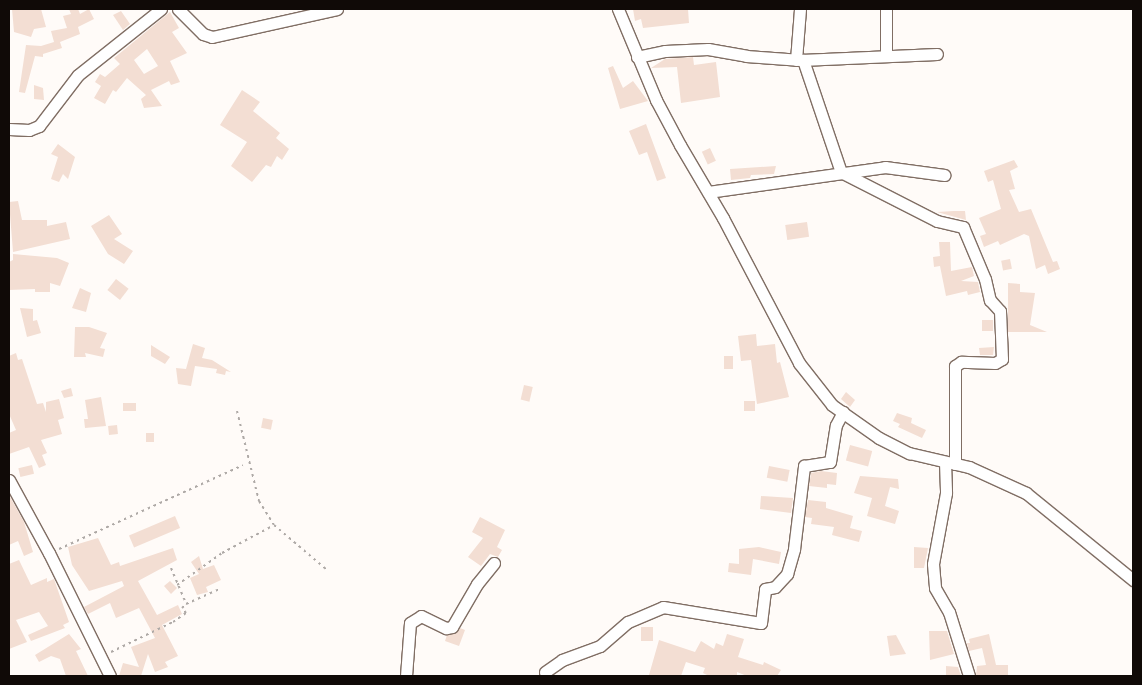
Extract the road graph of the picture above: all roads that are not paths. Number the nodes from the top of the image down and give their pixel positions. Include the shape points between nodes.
1 (161, 9) edge
2 (178, 9) edge
3 (337, 9) edge
4 (618, 9) edge
5 (800, 9) edge
6 (886, 9) edge
7 (937, 54) dead end
8 (886, 56) junction
9 (637, 57) junction
10 (800, 60) junction
11 (9, 129) edge
12 (841, 172) junction
13 (944, 175) dead end
14 (708, 192) junction
15 (843, 412) junction
16 (950, 463) junction
17 (9, 480) edge
18 (494, 563) dead end
19 (1133, 580) edge
20 (545, 672) dead end
21 (110, 676) edge
22 (406, 676) edge
23 (969, 676) edge

1 - 11 street via 78,76 39,126 29,130
2 - 3 street via 203,34 212,36
4 - 9 street
5 - 10 street
6 - 8 street
7 - 8 street
8 - 10 street
9 - 10 street via 708,48 746,56
9 - 14 street via 656,100
10 - 12 street
12 - 13 street via 885,167
12 - 14 street
12 - 16 street via 938,222 962,227 985,279 990,300 1001,314 1002,359 995,363 961,362 954,370
14 - 15 street via 799,363 832,405
15 - 16 street via 879,438 901,449
15 - 20 street via 836,425 828,465 804,466 794,549 787,574 775,587 765,589 761,622 663,607 628,622 600,646 562,660
16 - 19 street via 1026,493
16 - 23 street via 933,564 935,588 949,612
17 - 21 street via 50,553
18 - 22 street via 477,584 452,627 415,618 408,626

